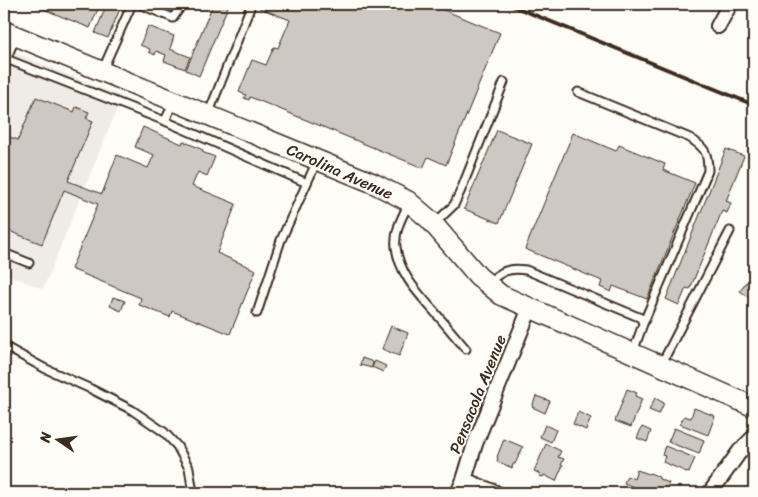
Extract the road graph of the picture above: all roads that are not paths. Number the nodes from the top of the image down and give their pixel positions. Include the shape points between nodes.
1 (132, 4) edge
2 (139, 4) edge
3 (180, 4) edge
4 (730, 4) edge
5 (250, 8) dead end
6 (718, 26) dead end
7 (10, 34) edge
8 (5, 62) edge
9 (102, 72) junction
10 (504, 82) dead end
11 (578, 92) dead end
12 (174, 101) junction
13 (208, 115) junction
14 (165, 121) junction
15 (317, 160) junction
16 (307, 183) junction
17 (410, 203) junction
18 (434, 224) junction
19 (730, 231) dead end
20 (4, 253) edge
21 (28, 263) dead end
22 (486, 283) junction
23 (530, 308) junction
24 (258, 313) dead end
25 (643, 324) junction
26 (4, 346) edge
27 (466, 349) dead end
28 (632, 353) junction
29 (661, 365) junction
30 (754, 407) edge
31 (754, 437) edge
32 (464, 480) junction
33 (193, 493) edge
34 (458, 493) edge
35 (496, 493) edge
36 (710, 493) edge

1 - 9 lane
2 - 3 lane via 173,18
4 - 6 street
5 - 13 lane
7 - 8 lane
7 - 9 street, Carolina Avenue
8 - 14 lane
9 - 12 street, Carolina Avenue
10 - 18 lane via 454,205
11 - 25 lane via 690,138 703,146 708,159 708,171
12 - 13 street, Carolina Avenue
12 - 14 lane
13 - 15 street, Carolina Avenue
14 - 16 lane
15 - 16 lane
15 - 17 street, Carolina Avenue via 373,183
16 - 24 lane via 281,240
17 - 18 street, Carolina Avenue
17 - 27 lane via 398,228 396,246 400,264 410,283
18 - 22 street, Carolina Avenue
19 - 29 lane
20 - 21 lane
22 - 23 street, Carolina Avenue via 501,295
22 - 25 lane via 501,272 515,268 526,270 640,318
23 - 28 street, Carolina Avenue
23 - 32 street, Pensacola Avenue via 474,444
25 - 28 lane
26 - 33 lane via 132,410 164,432 177,446 189,468
28 - 29 street, Carolina Avenue
29 - 30 street, Carolina Avenue
31 - 36 street
32 - 34 street, Pensacola Avenue
32 - 35 street

